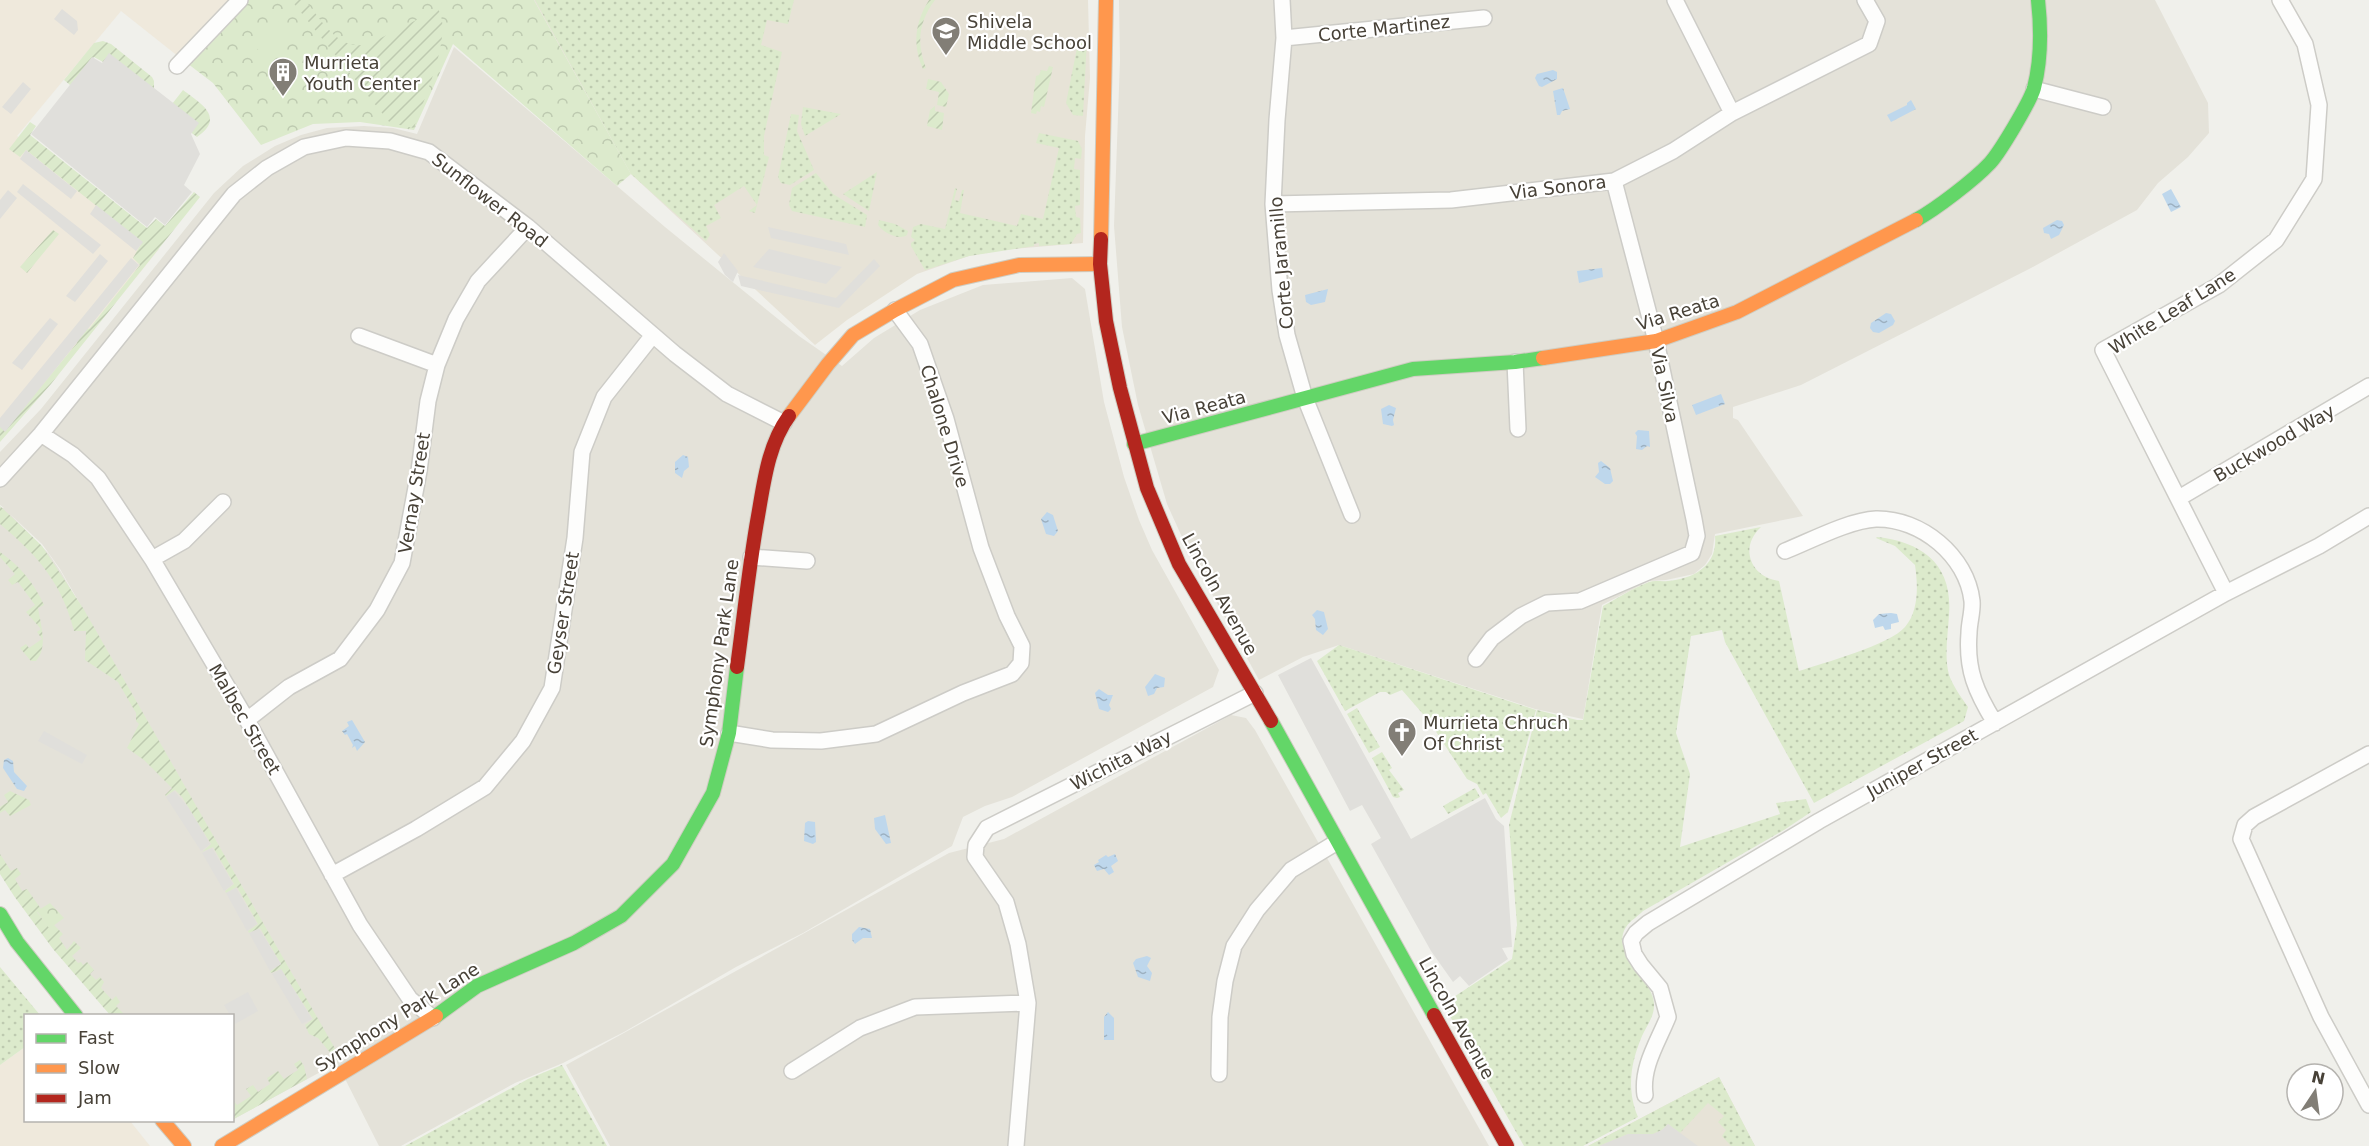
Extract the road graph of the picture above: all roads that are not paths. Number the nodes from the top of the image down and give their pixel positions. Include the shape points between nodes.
1 (240, 0) edge
2 (1106, 0) edge
3 (1282, 0) edge
4 (1676, 0) edge
5 (1865, 0) edge
6 (2038, 0) edge
7 (2280, 0) edge
8 (1484, 18) dead end
9 (1284, 38) junction
10 (177, 66) dead end
11 (2034, 88) junction
12 (2103, 107) dead end
13 (1732, 113) junction
14 (1614, 181) junction
15 (1273, 204) junction
16 (528, 227) junction
17 (1100, 264) junction
18 (895, 310) junction
19 (653, 335) junction
20 (359, 336) dead end
21 (1656, 341) junction
22 (1515, 362) junction
23 (437, 365) junction
24 (2369, 386) edge
25 (1305, 398) junction
26 (784, 423) junction
27 (1518, 429) dead end
28 (41, 434) junction
29 (1134, 444) junction
30 (0, 479) edge
31 (2179, 498) junction
32 (223, 502) dead end
33 (1352, 514) dead end
34 (2369, 516) edge
35 (1785, 551) dead end
36 (752, 557) junction
37 (152, 559) junction
38 (807, 561) dead end
39 (2226, 593) junction
40 (1476, 659) dead end
41 (1255, 693) junction
42 (247, 720) junction
43 (1995, 723) junction
44 (729, 733) junction
45 (2369, 754) edge
46 (1337, 842) junction
47 (332, 875) junction
48 (0, 914) edge
49 (1028, 1003) junction
50 (74, 1014) edge
51 (433, 1018) junction
52 (792, 1071) dead end
53 (1219, 1074) dead end
54 (1645, 1095) dead end
55 (2369, 1105) edge
56 (164, 1122) edge
57 (184, 1146) edge
58 (222, 1146) edge
59 (1016, 1146) edge
60 (1507, 1146) edge

1 - 10 street
2 - 17 street, Lincoln Avenue
3 - 9 street, Corte Jaramillo
4 - 13 street
5 - 13 street, Via Sonora via 1877,21 1869,44
6 - 11 street, Via Reata via 2041,24
7 - 31 street, White Leaf Lane via 2305,44 2319,105 2314,179 2276,240 2219,285 2103,350
8 - 9 street, Corte Martinez
9 - 15 street, Corte Jaramillo
11 - 12 street
11 - 21 street, Via Reata via 1990,163 1931,212 1737,312
13 - 14 street, Via Sonora via 1673,151
14 - 15 street, Via Sonora via 1451,200
14 - 21 street, Via Silva
15 - 25 street, Corte Jaramillo via 1287,335
16 - 19 street, Sunflower Road
16 - 23 street, Vernay Street via 478,281 456,319
16 - 28 street, Sunflower Road via 429,152 390,141 346,138 304,147 267,168 234,194
17 - 18 street, Symphony Park Lane via 1019,265 953,280
17 - 29 street, Lincoln Avenue via 1106,321
18 - 26 street, Symphony Park Lane via 854,335
18 - 44 street, Chalone Drive via 920,344 946,419 981,548 1023,646 1021,663 1012,674 876,734 821,741 772,740
19 - 26 street, Sunflower Road via 727,394
19 - 47 street, Geyser Street via 604,397 582,452 573,549 552,688 523,741 485,787
20 - 23 street
21 - 22 street, Via Reata
21 - 40 street, Via Silva via 1697,536 1692,553 1580,601 1547,603 1521,615 1492,638
22 - 25 street, Via Reata via 1413,369
22 - 27 street
23 - 42 street, Vernay Street via 402,562 377,610 340,659 289,687
24 - 31 street, Buckwood Way
25 - 29 street, Via Reata
25 - 33 street, Corte Jaramillo
26 - 36 street, Symphony Park Lane via 767,464
28 - 30 street, Sunflower Road
28 - 37 street, Malbec Street via 98,478
29 - 41 street, Lincoln Avenue via 1179,564
31 - 39 street, White Leaf Lane
32 - 37 street via 184,542
34 - 39 street, Juniper Street
35 - 43 street via 1875,519 1902,522 1930,535 1963,572 1972,601 1970,667 1978,696
36 - 38 street
36 - 44 street, Symphony Park Lane
37 - 42 street, Malbec Street
39 - 43 street, Juniper Street
41 - 46 street, Lincoln Avenue
41 - 49 street, Wichita Way via 987,828 976,845 975,857 1006,902
42 - 47 street, Malbec Street
43 - 54 street, Juniper Street via 1819,821 1636,933 1631,941 1634,954 1660,988 1668,1017 1646,1070
44 - 51 street, Symphony Park Lane via 713,793 673,864 621,916 574,943 477,986
45 - 55 street via 2254,817 2245,825 2241,839 2321,1017
46 - 53 street via 1291,870 1257,910 1234,946 1220,1017
46 - 60 street, Lincoln Avenue
47 - 51 street, Malbec Street via 410,999
48 - 50 street via 17,942
49 - 52 street via 915,1007 860,1028
49 - 59 street
51 - 58 street, Symphony Park Lane
56 - 57 street

